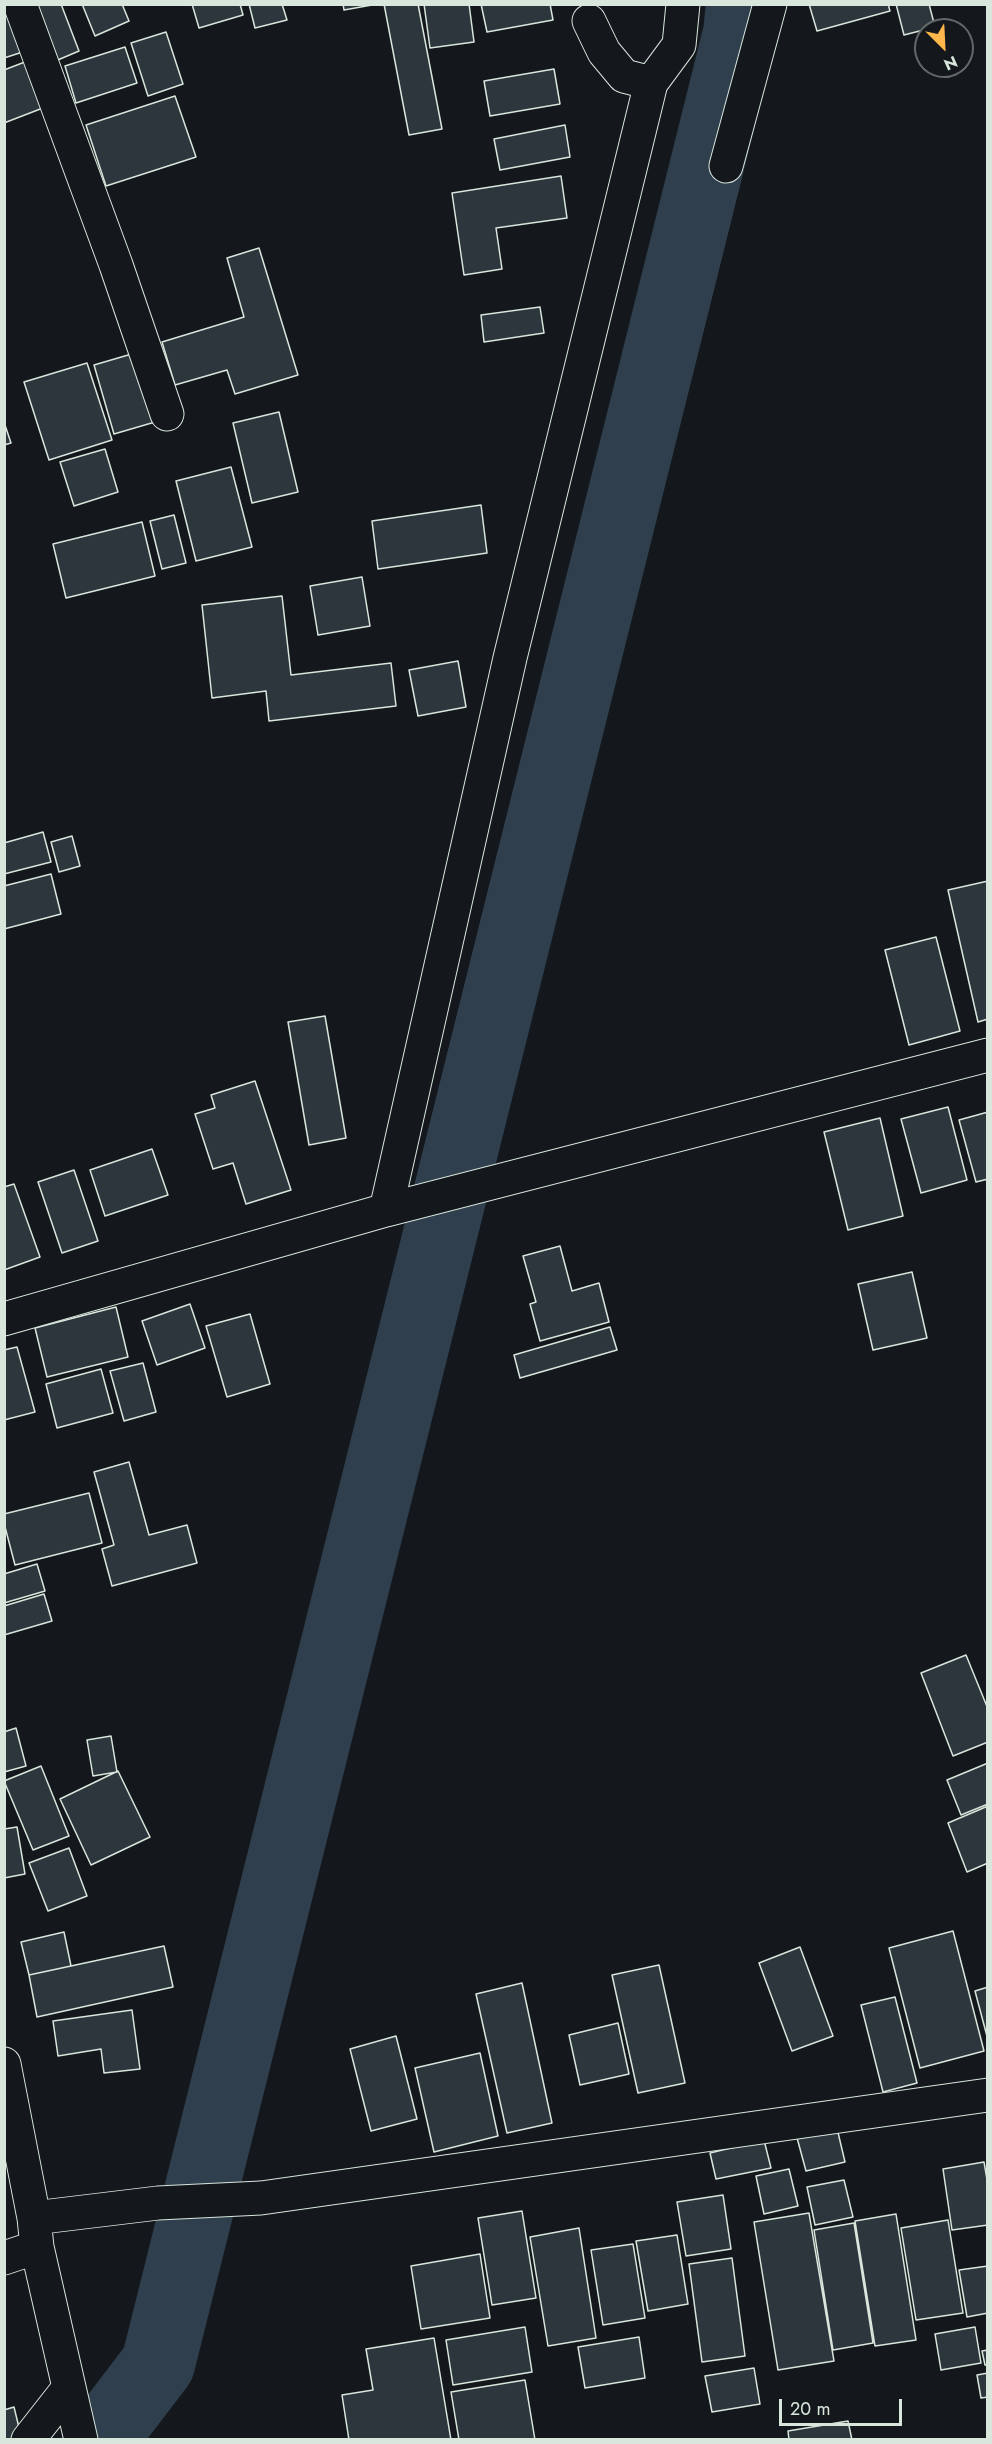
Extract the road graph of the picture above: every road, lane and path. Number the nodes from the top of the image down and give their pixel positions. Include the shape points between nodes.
1 (20, 4) edge
2 (683, 4) edge
3 (770, 4) edge
4 (589, 21) dead end
5 (651, 83) junction
6 (726, 166) dead end
7 (167, 414) dead end
8 (987, 1055) edge
9 (391, 1208) junction
10 (4, 1319) edge
11 (4, 2064) edge
12 (987, 2096) edge
13 (36, 2233) junction
14 (4, 2258) edge
15 (74, 2414) edge
16 (28, 2439) edge

1 - 7 street
2 - 5 street via 679,45
3 - 6 street
4 - 5 street via 604,52 624,76
5 - 9 street via 510,658
8 - 9 street
9 - 10 street
11 - 13 street
12 - 13 street via 261,2198 158,2203
13 - 14 street
13 - 15 street
15 - 16 street

